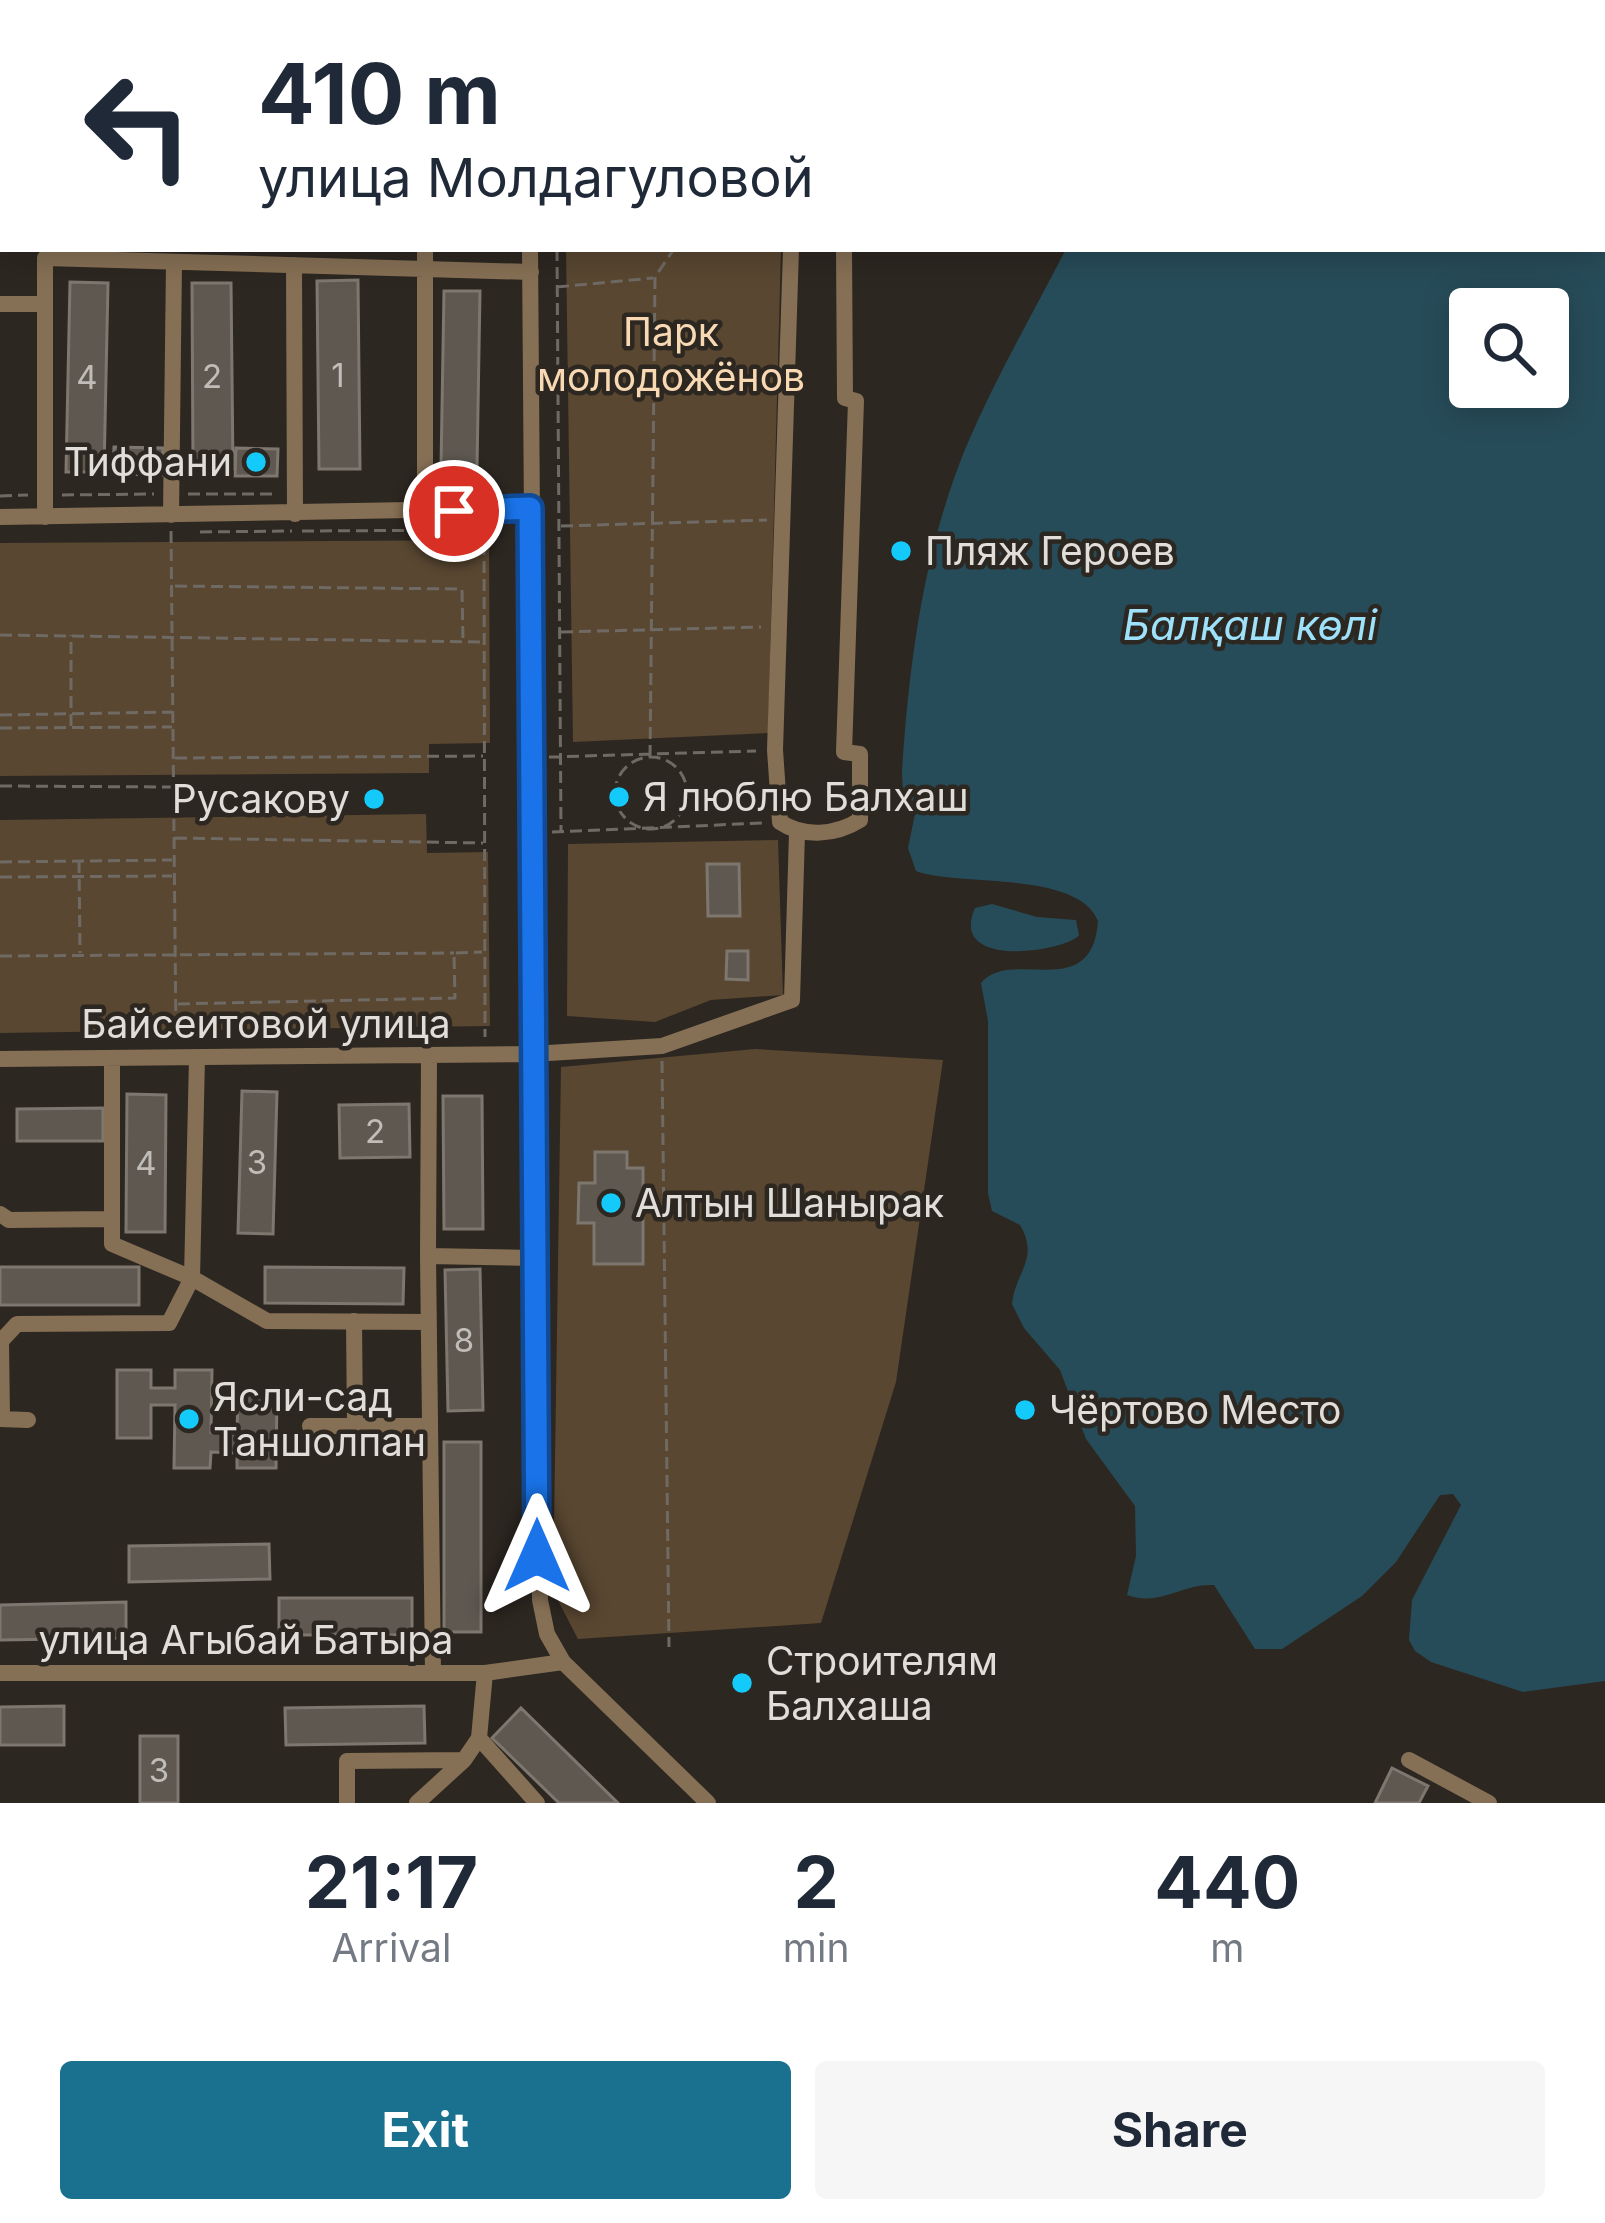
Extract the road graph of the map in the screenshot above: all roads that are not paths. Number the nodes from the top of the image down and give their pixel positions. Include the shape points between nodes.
1 (425, 252) edge
2 (530, 252) edge
3 (791, 252) edge
4 (844, 252) edge
5 (38, 254) edge
6 (174, 262) junction
7 (294, 266) junction
8 (426, 269) junction
9 (531, 272) junction
10 (0, 304) edge
11 (45, 304) junction
12 (530, 508) junction
13 (425, 512) junction
14 (295, 514) junction
15 (171, 515) junction
16 (45, 517) junction
17 (0, 518) edge
18 (796, 833) junction
19 (532, 1054) junction
20 (429, 1056) junction
21 (112, 1058) junction
22 (197, 1058) junction
23 (0, 1060) edge
24 (0, 1214) edge
25 (111, 1219) junction
26 (428, 1256) junction
27 (537, 1258) junction
28 (192, 1279) junction
29 (354, 1321) junction
30 (429, 1322) junction
31 (1, 1419) edge
32 (28, 1420) dead end
33 (310, 1426) dead end
34 (355, 1426) junction
35 (430, 1426) junction
36 (563, 1662) junction
37 (0, 1673) edge
38 (433, 1673) junction
39 (485, 1673) junction
40 (479, 1738) junction
41 (464, 1760) junction
42 (1408, 1760) dead end
43 (347, 1803) edge
44 (418, 1803) edge
45 (537, 1803) edge
46 (708, 1803) edge
47 (1489, 1803) edge

1 - 8 street
2 - 9 street
3 - 18 street via 776,750 780,822
4 - 18 street via 845,398 856,401 844,752 860,754 860,820 845,830
5 - 6 street
5 - 11 street
6 - 7 street
6 - 15 street
7 - 8 street
7 - 14 street
8 - 9 street
8 - 13 street
9 - 12 street
10 - 11 street
11 - 16 street
12 - 13 street
12 - 19 street
13 - 14 street
14 - 15 street
15 - 16 street
16 - 17 street
18 - 19 street, Байсеитовой улица via 792,1000 662,1046
19 - 20 street, Байсеитовой улица
19 - 27 street
20 - 22 street, Байсеитовой улица
20 - 26 street
21 - 22 street, Байсеитовой улица
21 - 23 street, Байсеитовой улица
21 - 25 street
22 - 28 street
24 - 25 street
25 - 28 street via 112,1244
26 - 27 street
26 - 30 street
27 - 36 street via 537,1556 547,1634
28 - 29 street via 267,1321
28 - 31 street via 169,1323 17,1324 1,1341
29 - 30 street
29 - 34 street
30 - 35 street
31 - 32 street
33 - 34 street
34 - 35 street
35 - 38 street
36 - 39 street, улица Агыбай Батыра
36 - 46 street
37 - 38 street, улица Агыбай Батыра
38 - 39 street, улица Агыбай Батыра
39 - 40 street
40 - 41 street
40 - 45 street
41 - 43 street via 347,1761
41 - 44 street
42 - 47 street

